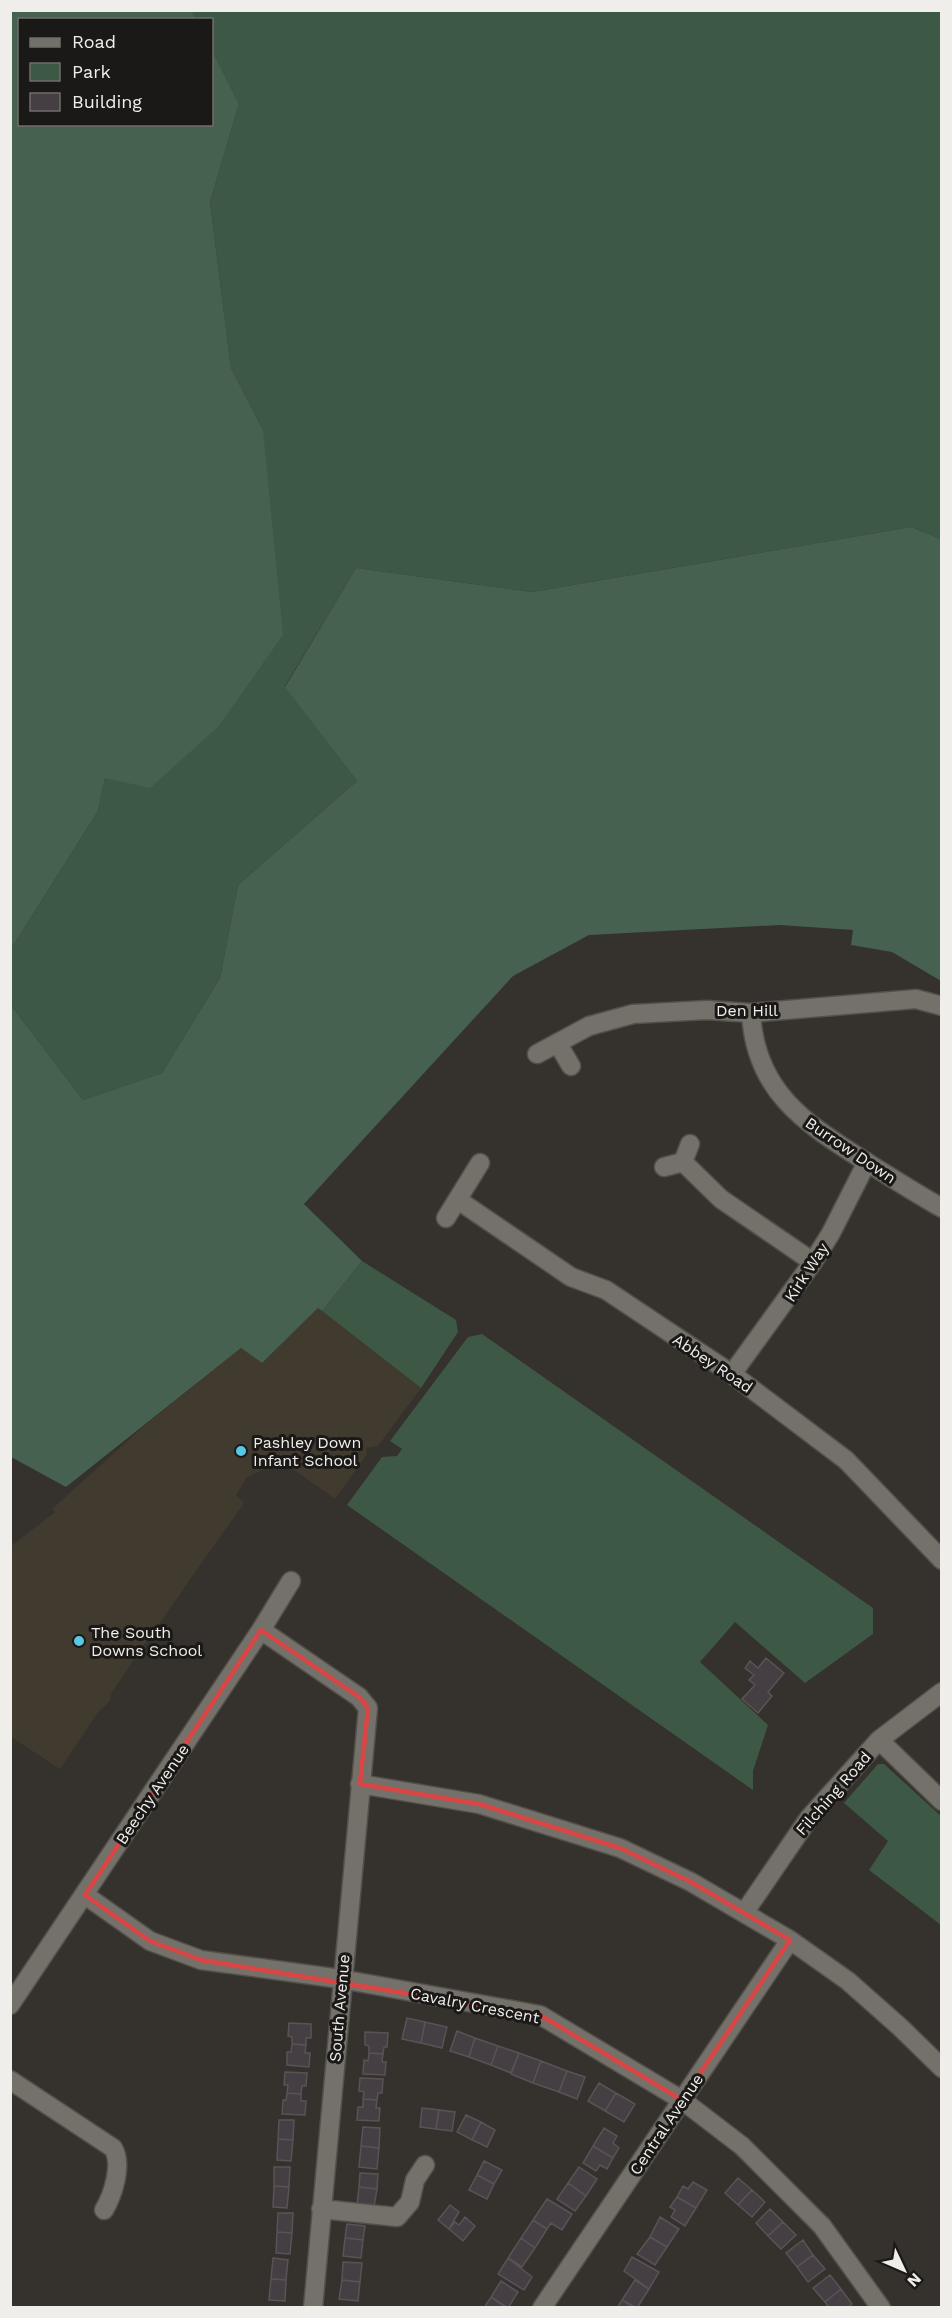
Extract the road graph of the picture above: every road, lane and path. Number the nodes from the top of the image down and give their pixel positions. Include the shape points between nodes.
1 (942, 1006) edge
2 (751, 1013) junction
3 (558, 1044) junction
4 (537, 1054) dead end
5 (571, 1066) dead end
6 (690, 1144) dead end
7 (683, 1162) junction
8 (867, 1162) junction
9 (480, 1163) dead end
10 (664, 1167) dead end
11 (458, 1200) junction
12 (942, 1208) edge
13 (446, 1218) dead end
14 (813, 1262) junction
15 (732, 1374) junction
16 (942, 1560) edge
17 (291, 1581) dead end
18 (261, 1630) junction
19 (942, 1692) edge
20 (879, 1740) junction
21 (360, 1784) junction
22 (942, 1801) edge
23 (85, 1895) junction
24 (744, 1913) junction
25 (790, 1940) junction
26 (341, 1979) junction
27 (10, 2005) edge
28 (942, 2068) edge
29 (10, 2080) edge
30 (682, 2100) junction
31 (425, 2165) dead end
32 (321, 2209) junction
33 (104, 2210) dead end
34 (313, 2307) edge
35 (542, 2307) edge
36 (881, 2307) edge

1 - 2 street, Den Hill via 916,999
2 - 3 street, Den Hill via 706,1010 633,1014 589,1026
2 - 8 street, Burrow Down via 758,1056 788,1106 818,1131
3 - 4 street, Den Hill
3 - 5 street
6 - 7 street
7 - 10 street
7 - 14 street via 722,1199
8 - 12 street, Burrow Down
8 - 14 street, Kirk Way
9 - 11 street
11 - 13 street
11 - 15 street, Abbey Road via 571,1277 606,1290
14 - 15 street, Kirk Way
15 - 16 street, Abbey Road via 846,1460
17 - 18 street, Beechy Avenue
18 - 21 street, South Avenue via 359,1697 368,1708
18 - 23 street, Beechy Avenue
19 - 20 street, Filching Road
20 - 22 street
20 - 24 street, Filching Road via 809,1818
21 - 24 street via 479,1804 620,1848
21 - 26 street, South Avenue
23 - 26 street, Cavalry Crescent via 150,1941 201,1960
23 - 27 street, Beechy Avenue
24 - 25 street
25 - 28 street via 848,1981
25 - 30 street, Central Avenue
26 - 30 street, Cavalry Crescent via 540,2015
26 - 32 street, South Avenue
29 - 33 street via 113,2148 117,2155 115,2176
30 - 35 street, Central Avenue
30 - 36 street, Cavalry Crescent via 742,2146 822,2226
31 - 32 street via 399,2222
32 - 34 street, South Avenue

